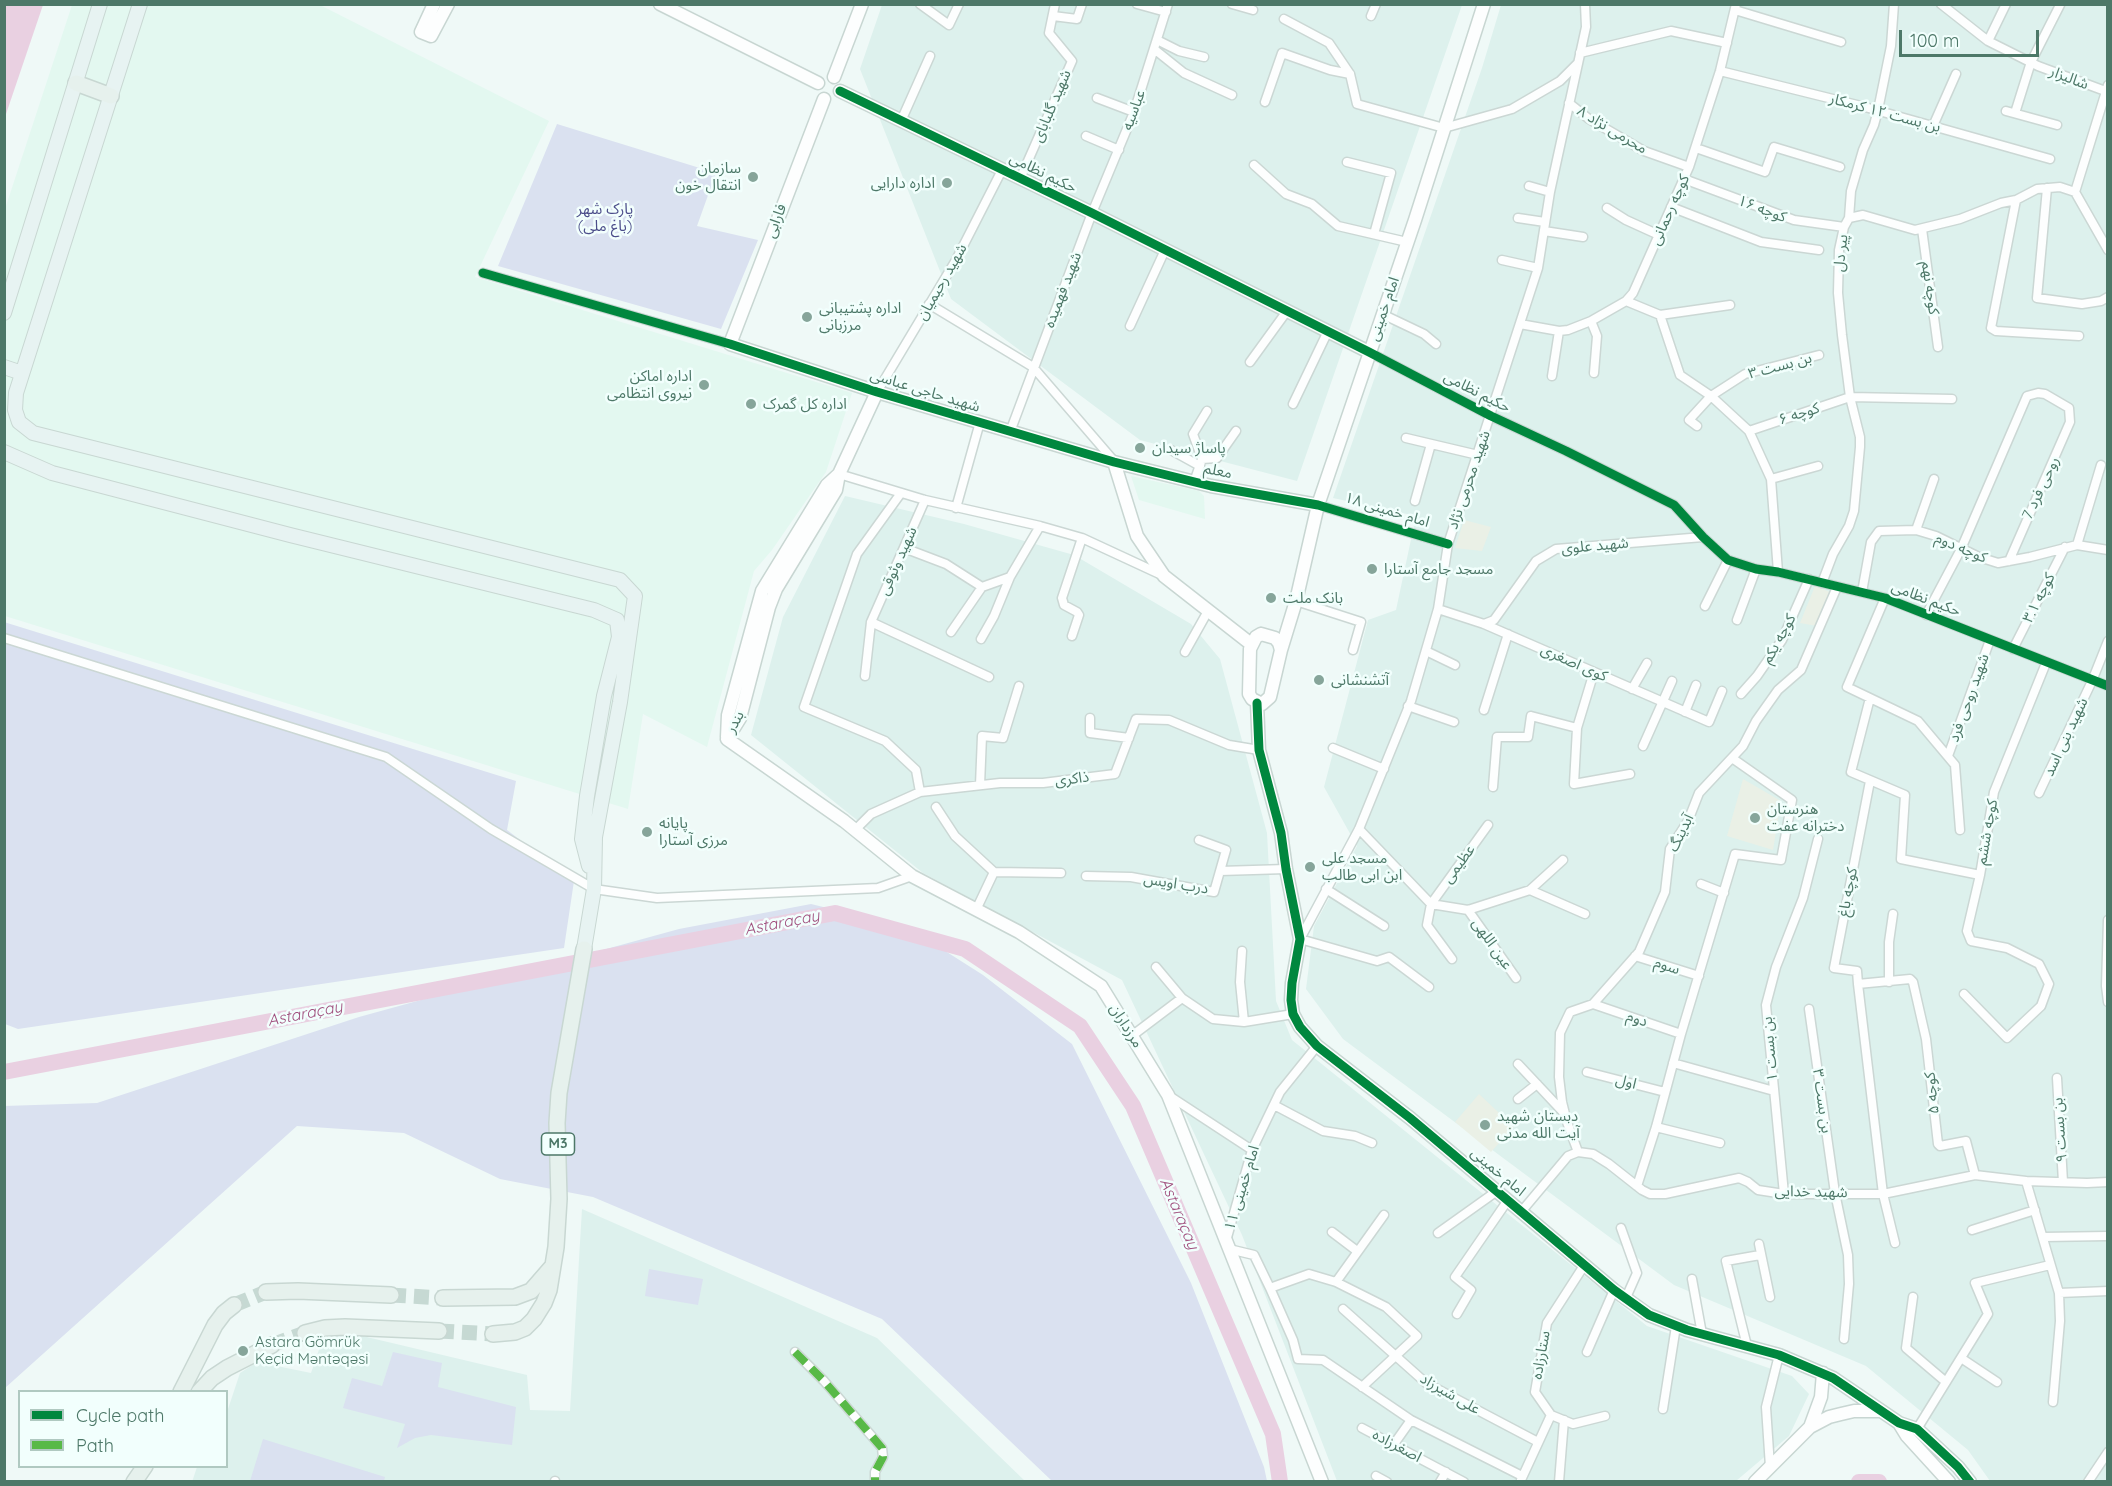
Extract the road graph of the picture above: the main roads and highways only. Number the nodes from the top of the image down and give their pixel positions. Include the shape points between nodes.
1 (100, 4) edge
2 (140, 4) edge
3 (76, 83) junction
4 (111, 96) junction
5 (4, 313) edge
6 (4, 367) edge
7 (22, 373) junction
8 (4, 452) edge
9 (594, 889) junction
10 (584, 949) joint
11 (554, 1263) junction
12 (266, 1292) tunnel mouth
13 (391, 1295) tunnel mouth
14 (443, 1298) tunnel mouth
15 (234, 1305) tunnel mouth
16 (439, 1331) tunnel mouth
17 (305, 1333) tunnel mouth
18 (493, 1334) tunnel mouth
19 (272, 1346) tunnel mouth
20 (182, 1390) edge
21 (201, 1390) edge
22 (142, 1468) edge
23 (134, 1482) edge

1 - 3 main road
2 - 4 main road
3 - 4 highway
3 - 5 main road
4 - 7 main road
6 - 7 main road
7 - 9 main road via 15,410 19,422 33,433 620,580 635,596 595,837
8 - 9 main road via 52,473 594,609 617,620 619,637 604,696 582,839
9 - 10 main road
10 - 11 highway, M3 via 559,1093 559,1199
11 - 14 highway via 531,1291 514,1297
11 - 18 highway, M3 via 544,1303 534,1319 515,1332
12 - 13 highway
15 - 20 highway via 215,1325
16 - 17 highway via 345,1327
19 - 21 highway via 227,1368
22 - 23 highway

